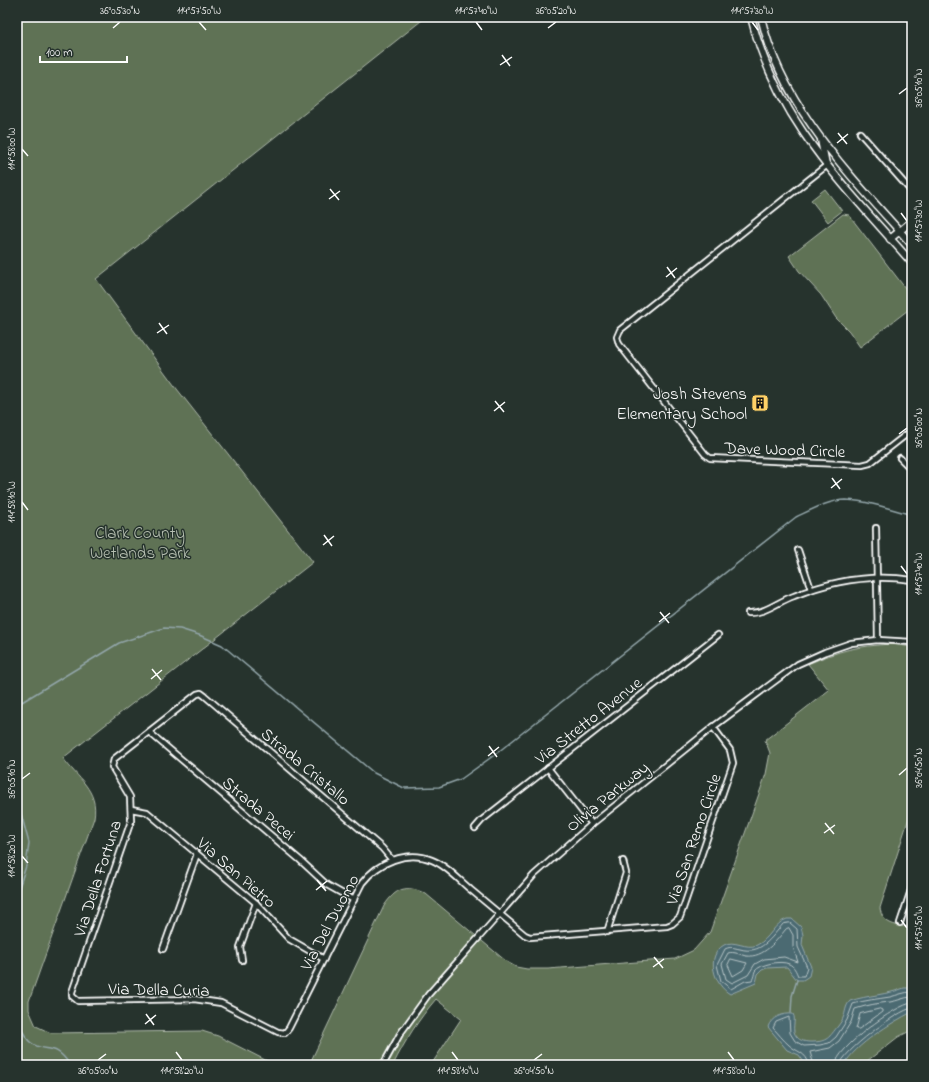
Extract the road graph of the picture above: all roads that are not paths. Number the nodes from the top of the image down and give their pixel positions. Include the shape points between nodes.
1 (751, 17) edge
2 (761, 17) edge
3 (860, 133) dead end
4 (820, 139) junction
5 (826, 166) junction
6 (912, 192) edge
7 (912, 221) edge
8 (900, 231) junction
9 (890, 239) junction
10 (912, 245) edge
11 (912, 263) edge
12 (912, 430) edge
13 (900, 458) dead end
14 (912, 470) edge
15 (876, 528) dead end
16 (798, 550) dead end
17 (876, 578) junction
18 (912, 580) edge
19 (811, 589) junction
20 (748, 613) dead end
21 (718, 635) dead end
22 (878, 640) junction
23 (912, 642) edge
24 (713, 728) junction
25 (149, 732) junction
26 (548, 768) junction
27 (132, 809) junction
28 (592, 824) junction
29 (475, 828) dead end
30 (197, 854) junction
31 (392, 860) junction
32 (623, 861) dead end
33 (912, 886) edge
34 (911, 896) edge
35 (354, 900) junction
36 (256, 903) junction
37 (499, 914) junction
38 (900, 923) dead end
39 (607, 932) junction
40 (163, 949) dead end
41 (324, 959) junction
42 (242, 960) dead end
43 (74, 999) joint
44 (285, 1033) joint
45 (383, 1065) edge

1 - 5 main road via 766,65 782,99
2 - 4 main road via 779,68 797,104
3 - 6 street
4 - 5 main road
4 - 8 main road
5 - 9 main road
5 - 12 street, Dave Wood Circle via 620,330 619,344 710,458 862,465 870,463
7 - 8 main road
8 - 9 main road
8 - 10 main road
9 - 11 main road
13 - 14 street
15 - 17 street
16 - 19 street
17 - 18 street
17 - 19 street via 839,582
17 - 22 street
19 - 20 street via 757,614
21 - 26 street, Via Stretto Avenue
22 - 23 street, Olivia Parkway
22 - 24 street, Olivia Parkway via 839,646 798,664
24 - 28 street, Olivia Parkway
24 - 39 street, Via San Remo Circle via 730,750 733,763 680,917 666,926
25 - 27 street, Via Della Fortuna via 114,759 112,767 126,788
25 - 31 street, Strada Cristallo via 201,693 382,848
25 - 35 street, Strada Pecei via 300,860 318,879
26 - 28 street
26 - 29 street, Via Stretto Avenue
27 - 30 street, Via San Pietro via 147,812
27 - 43 street, Via Della Fortuna via 128,832 72,992
28 - 37 street, Olivia Parkway via 545,864
30 - 36 street, Via San Pietro
30 - 40 street
31 - 35 street, Via Del Duomo via 368,875
31 - 37 street, Via Del Duomo via 412,857 432,860 448,870
32 - 39 street via 626,873
33 - 34 street
34 - 38 street
35 - 41 street, Via Del Duomo
36 - 41 street, Via San Pietro via 289,939
36 - 42 street via 240,947
37 - 39 street, Via San Remo Circle via 525,935 534,938
37 - 45 street, Olivia Parkway via 413,1014
41 - 44 street, Via Del Duomo
43 - 44 street, Via Della Curia via 208,1000 221,1003 278,1032

